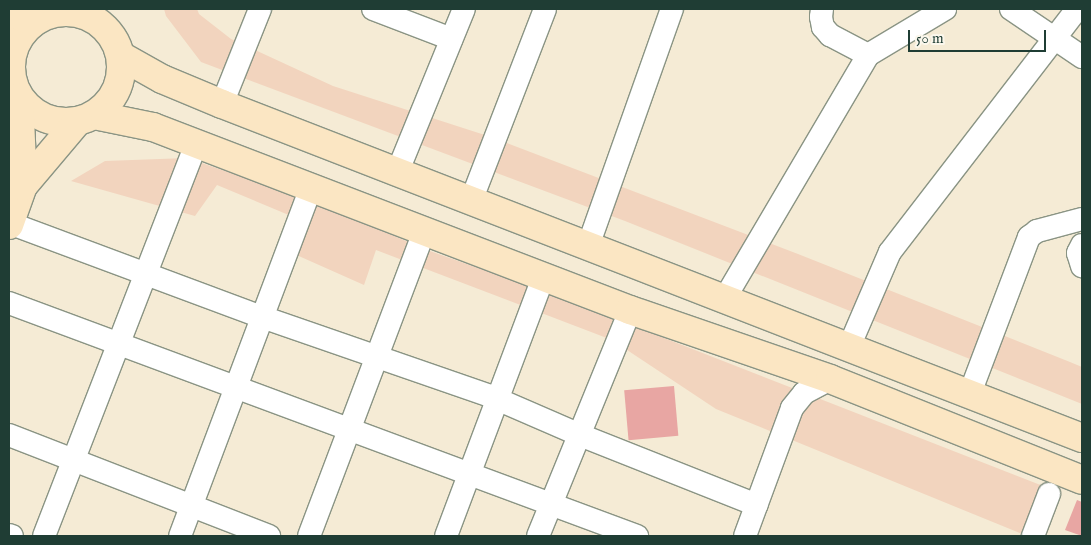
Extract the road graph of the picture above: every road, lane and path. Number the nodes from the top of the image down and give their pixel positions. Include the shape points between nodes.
1 (115, 9) edge
2 (260, 9) edge
3 (373, 9) edge
4 (464, 9) edge
5 (545, 9) edge
6 (672, 9) edge
7 (822, 9) edge
8 (945, 9) edge
9 (1011, 9) edge
10 (1077, 9) edge
11 (9, 12) edge
12 (47, 15) edge
13 (452, 38) junction
14 (1055, 38) junction
15 (118, 48) junction
16 (868, 55) junction
17 (1082, 57) edge
18 (13, 85) edge
19 (222, 104) junction
20 (86, 118) junction
21 (196, 144) junction
22 (397, 173) junction
23 (23, 186) junction
24 (311, 188) junction
25 (471, 201) junction
26 (1082, 219) edge
27 (9, 224) edge
28 (424, 231) junction
29 (1082, 245) edge
30 (588, 246) junction
31 (1082, 266) edge
32 (145, 274) junction
33 (544, 275) junction
34 (725, 298) junction
35 (9, 303) edge
36 (630, 310) junction
37 (262, 317) junction
38 (117, 343) junction
39 (849, 346) junction
40 (378, 356) junction
41 (783, 362) junction
42 (830, 378) junction
43 (235, 387) junction
44 (970, 393) junction
45 (498, 400) junction
46 (792, 408) junction
47 (348, 429) junction
48 (9, 435) edge
49 (580, 435) junction
50 (1082, 438) edge
51 (74, 460) junction
52 (468, 473) junction
53 (1082, 480) edge
54 (1049, 494) dead end
55 (550, 504) junction
56 (757, 505) junction
57 (192, 506) junction
58 (44, 536) edge
59 (180, 536) edge
60 (269, 536) edge
61 (310, 536) edge
62 (446, 536) edge
63 (538, 536) edge
64 (637, 536) edge
65 (746, 536) edge
66 (1033, 536) edge

1 - 15 main road
2 - 19 street
3 - 13 street
4 - 13 street
5 - 25 street
6 - 30 street
7 - 16 street via 823,27 830,35
8 - 16 street
9 - 14 street
10 - 14 street
11 - 12 main road
12 - 15 main road via 70,12 88,16 103,26
12 - 18 main road via 22,33 14,47 11,64
13 - 22 street
14 - 17 street
14 - 39 street via 890,252
15 - 19 main road via 162,79
15 - 20 main road via 122,73 117,90 108,104
16 - 34 street
18 - 20 main road via 30,109 44,118 61,122
18 - 23 main road
19 - 22 main road
20 - 21 main road via 153,127
20 - 23 main road
21 - 24 main road
21 - 32 street
22 - 25 main road
23 - 27 main road
24 - 28 main road
24 - 37 street
25 - 30 main road
26 - 44 street via 1037,231 1029,237
27 - 32 street
28 - 33 main road
28 - 40 street
29 - 31 street via 1078,253
30 - 34 main road
32 - 37 street
32 - 38 street
33 - 36 main road
33 - 45 street
34 - 39 main road
35 - 38 street
36 - 41 main road
36 - 49 street
37 - 40 street
37 - 43 street
38 - 43 street
38 - 51 street
39 - 44 main road
40 - 45 street
40 - 47 street
41 - 42 main road
41 - 46 street via 791,384
42 - 46 street via 804,393
42 - 53 main road
43 - 47 street
43 - 57 street
44 - 50 main road
45 - 49 street
45 - 52 street
46 - 56 street
47 - 52 street
47 - 61 street
48 - 51 street
49 - 55 street
49 - 56 street
51 - 57 street
51 - 58 street
52 - 55 street
52 - 62 street
54 - 66 street
55 - 63 street
55 - 64 street
56 - 65 street
57 - 59 street
57 - 60 street

